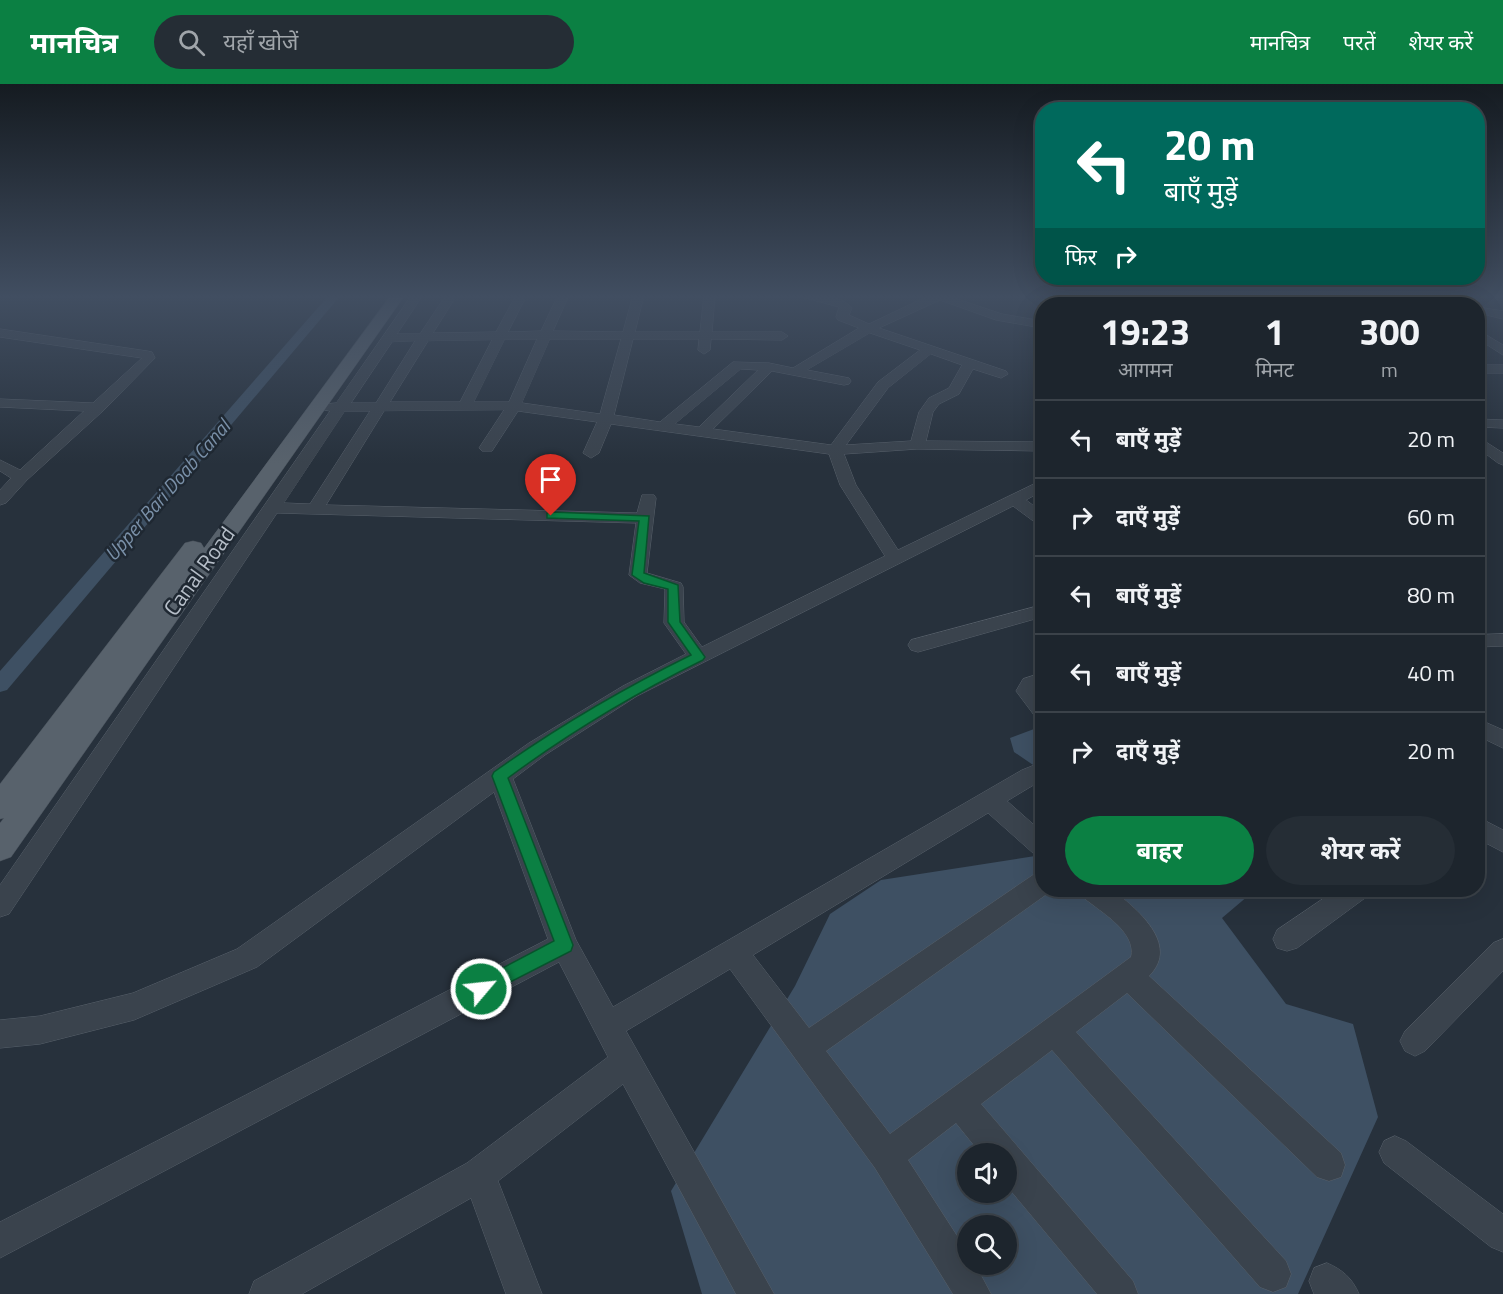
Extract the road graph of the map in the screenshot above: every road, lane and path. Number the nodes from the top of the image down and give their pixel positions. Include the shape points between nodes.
1 (116, 351) edge
2 (340, 351) edge
3 (357, 351) edge
4 (378, 351) edge
5 (415, 351) edge
6 (493, 351) edge
7 (539, 351) edge
8 (624, 351) edge
9 (823, 351) edge
10 (927, 351) edge
11 (937, 351) edge
12 (970, 363) junction
13 (769, 367) junction
14 (1485, 369) edge
15 (1503, 369) edge
16 (797, 371) junction
17 (1001, 374) dead end
18 (844, 381) dead end
19 (0, 403) edge
20 (340, 406) junction
21 (381, 406) junction
22 (465, 406) junction
23 (514, 406) junction
24 (99, 407) junction
25 (316, 408) junction
26 (606, 418) junction
27 (1485, 423) edge
28 (1503, 424) edge
29 (665, 426) junction
30 (703, 431) junction
31 (917, 445) junction
32 (1485, 446) edge
33 (1035, 447) edge
34 (487, 448) dead end
35 (835, 450) junction
36 (591, 453) dead end
37 (1503, 460) edge
38 (0, 465) edge
39 (21, 477) junction
40 (1035, 488) edge
41 (648, 498) dead end
42 (1014, 499) junction
43 (0, 501) edge
44 (271, 508) junction
45 (315, 509) junction
46 (1035, 514) edge
47 (645, 518) junction
48 (896, 560) junction
49 (1035, 613) edge
50 (1503, 640) edge
51 (1485, 641) edge
52 (918, 645) dead end
53 (699, 657) junction
54 (1035, 682) edge
55 (1035, 701) edge
56 (1485, 731) edge
57 (1503, 740) edge
58 (1035, 775) edge
59 (500, 776) junction
60 (989, 800) junction
61 (0, 807) edge
62 (1485, 831) edge
63 (1035, 840) edge
64 (1503, 842) edge
65 (0, 848) edge
66 (1035, 888) edge
67 (1101, 897) edge
68 (1346, 897) edge
69 (0, 906) edge
70 (1287, 939) dead end
71 (564, 945) junction
72 (734, 952) junction
73 (1503, 952) edge
74 (1129, 976) junction
75 (608, 1026) junction
76 (1055, 1031) junction
77 (0, 1034) edge
78 (1415, 1041) dead end
79 (806, 1048) junction
80 (627, 1062) junction
81 (959, 1102) junction
82 (993, 1143) edge
83 (1395, 1152) dead end
84 (886, 1156) junction
85 (1329, 1165) dead end
86 (1017, 1172) edge
87 (479, 1175) junction
88 (1503, 1235) edge
89 (0, 1241) edge
90 (1273, 1274) dead end
91 (267, 1294) edge
92 (524, 1294) edge
93 (756, 1294) edge
94 (973, 1294) edge
95 (1120, 1294) edge

1 - 24 street via 149,358
2 - 61 main road, Canal Road
3 - 25 main road, Canal Road
4 - 20 street
5 - 21 street
6 - 22 street
7 - 23 street
8 - 26 street
9 - 16 street
10 - 35 street via 883,385
11 - 12 street
12 - 17 street
12 - 31 street via 951,394 934,401 926,412
13 - 16 street
13 - 29 street via 734,366
13 - 30 street
14 - 15 street
16 - 18 street
19 - 24 street
20 - 21 street
20 - 25 street
20 - 44 street
21 - 22 street
21 - 45 street
22 - 23 street
23 - 26 street
23 - 34 street
24 - 39 street
25 - 65 main road, Canal Road
26 - 29 street
26 - 36 street
27 - 28 street
29 - 30 street
30 - 35 street
31 - 33 street
31 - 35 street
32 - 37 street
35 - 48 street via 848,485
38 - 39 street
39 - 43 street
40 - 42 street
41 - 47 street
42 - 46 street
42 - 48 street
44 - 45 street
44 - 69 street
45 - 47 street
47 - 53 street via 638,575 674,587 674,622
48 - 53 street
49 - 52 street
50 - 51 street
53 - 59 street via 630,691
54 - 55 street via 1027,691
56 - 57 street
58 - 60 street
59 - 71 street
59 - 77 street via 247,958 134,1006 40,1030
60 - 63 street
60 - 72 street
62 - 64 street
66 - 79 street
67 - 74 street via 1138,928 1145,941 1147,951 1142,966
68 - 70 street
71 - 75 street
71 - 89 street
72 - 75 street
72 - 79 street
73 - 78 street
74 - 76 street
74 - 85 street
75 - 80 street
76 - 81 street
76 - 90 street
79 - 84 street
80 - 87 street
80 - 93 street
81 - 82 street
81 - 84 street
83 - 88 street
84 - 94 street
86 - 95 street
87 - 91 street
87 - 92 street

